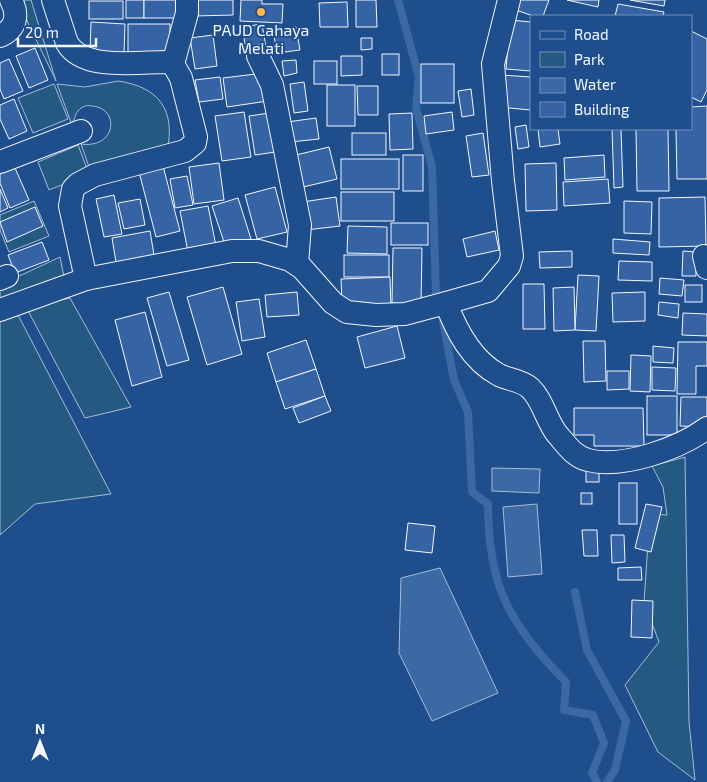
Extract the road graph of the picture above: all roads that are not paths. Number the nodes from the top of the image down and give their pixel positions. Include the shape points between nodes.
1 (12, 0) edge
2 (53, 0) edge
3 (187, 0) edge
4 (509, 0) edge
5 (0, 36) edge
6 (258, 56) dead end
7 (173, 64) junction
8 (81, 131) dead end
9 (0, 162) edge
10 (297, 264) junction
11 (86, 279) junction
12 (443, 303) junction
13 (0, 310) edge
14 (707, 428) edge

1 - 5 street via 14,23
2 - 7 street via 67,43 79,56 95,62
3 - 7 street via 187,13
4 - 12 street via 493,64 512,256 509,266 488,292
6 - 10 street via 272,85 300,225
7 - 11 street via 181,78 195,143 176,154 95,175 73,189 70,206
8 - 9 street
10 - 11 street via 259,251 232,251
10 - 12 street via 342,310 352,314 405,314
11 - 13 street
12 - 14 street via 456,328 481,362 496,374 531,389 555,431 575,454 603,462 652,455 691,440

